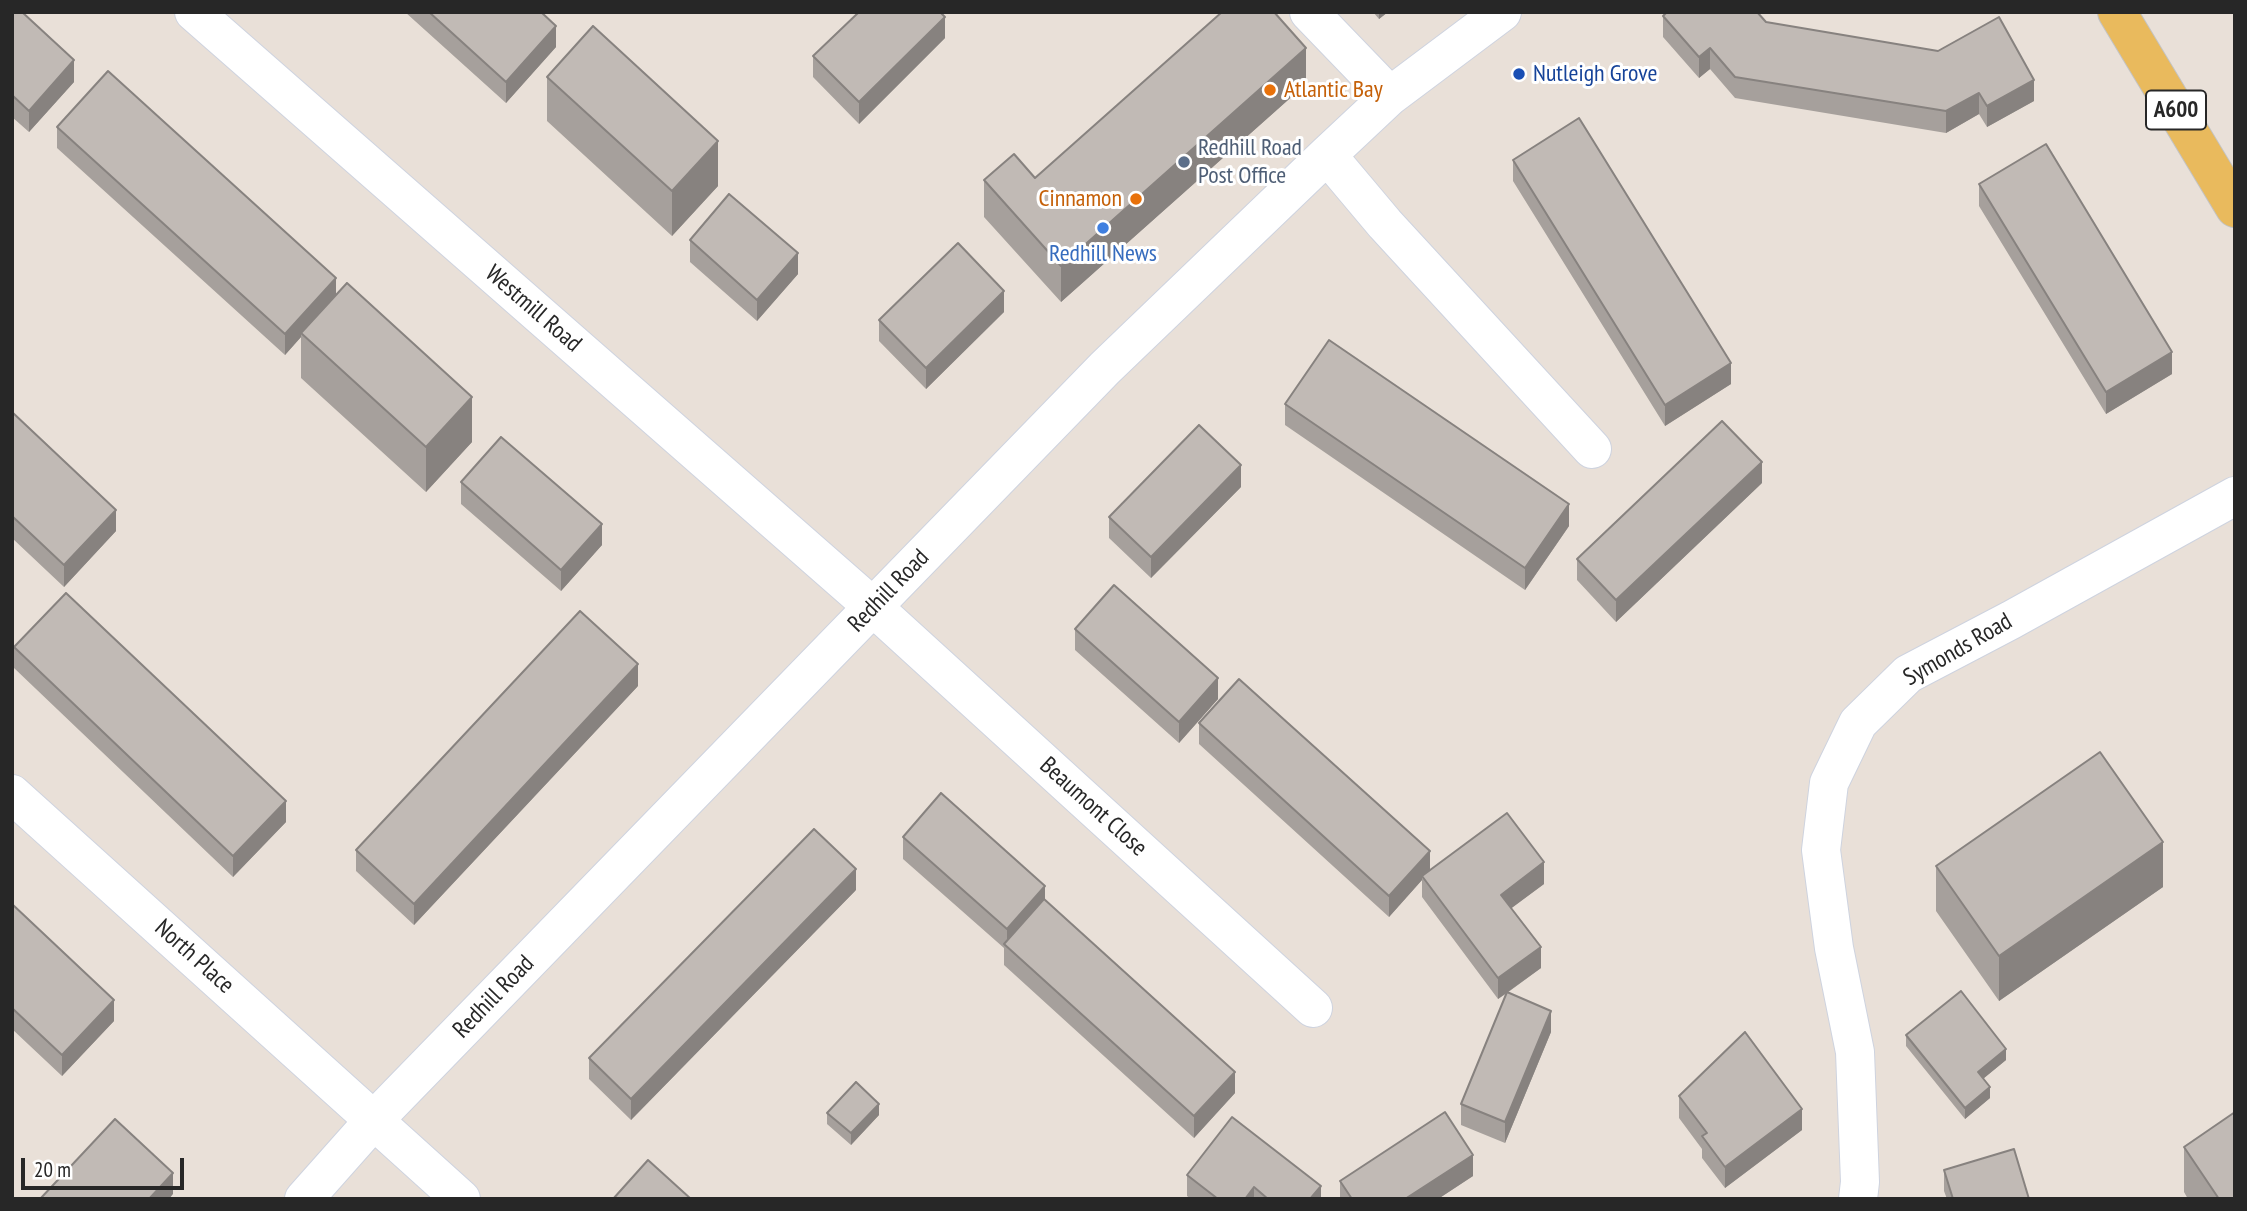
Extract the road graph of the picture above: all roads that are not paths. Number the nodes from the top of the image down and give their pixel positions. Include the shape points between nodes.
1 (194, 12) edge
2 (1309, 12) edge
3 (1502, 12) edge
4 (2117, 12) edge
5 (1390, 96) junction
6 (1327, 155) junction
7 (2235, 208) edge
8 (1592, 449) dead end
9 (2235, 496) edge
10 (873, 607) junction
11 (12, 794) edge
12 (1313, 1008) dead end
13 (375, 1119) junction
14 (304, 1199) edge
15 (461, 1199) edge
16 (1858, 1199) edge

1 - 10 street, Westmill Road
2 - 5 street
3 - 5 street, Redhill Road
4 - 7 main road, A600
5 - 6 street, Redhill Road
6 - 8 street
6 - 10 street, Redhill Road via 1105,368
9 - 16 street, Symonds Road via 1908,674 1858,723 1829,783 1821,850 1834,948 1856,1052
10 - 12 street, Beaumont Close
10 - 13 street, Redhill Road
11 - 13 street, North Place
13 - 14 street, Redhill Road
13 - 15 street, North Place

